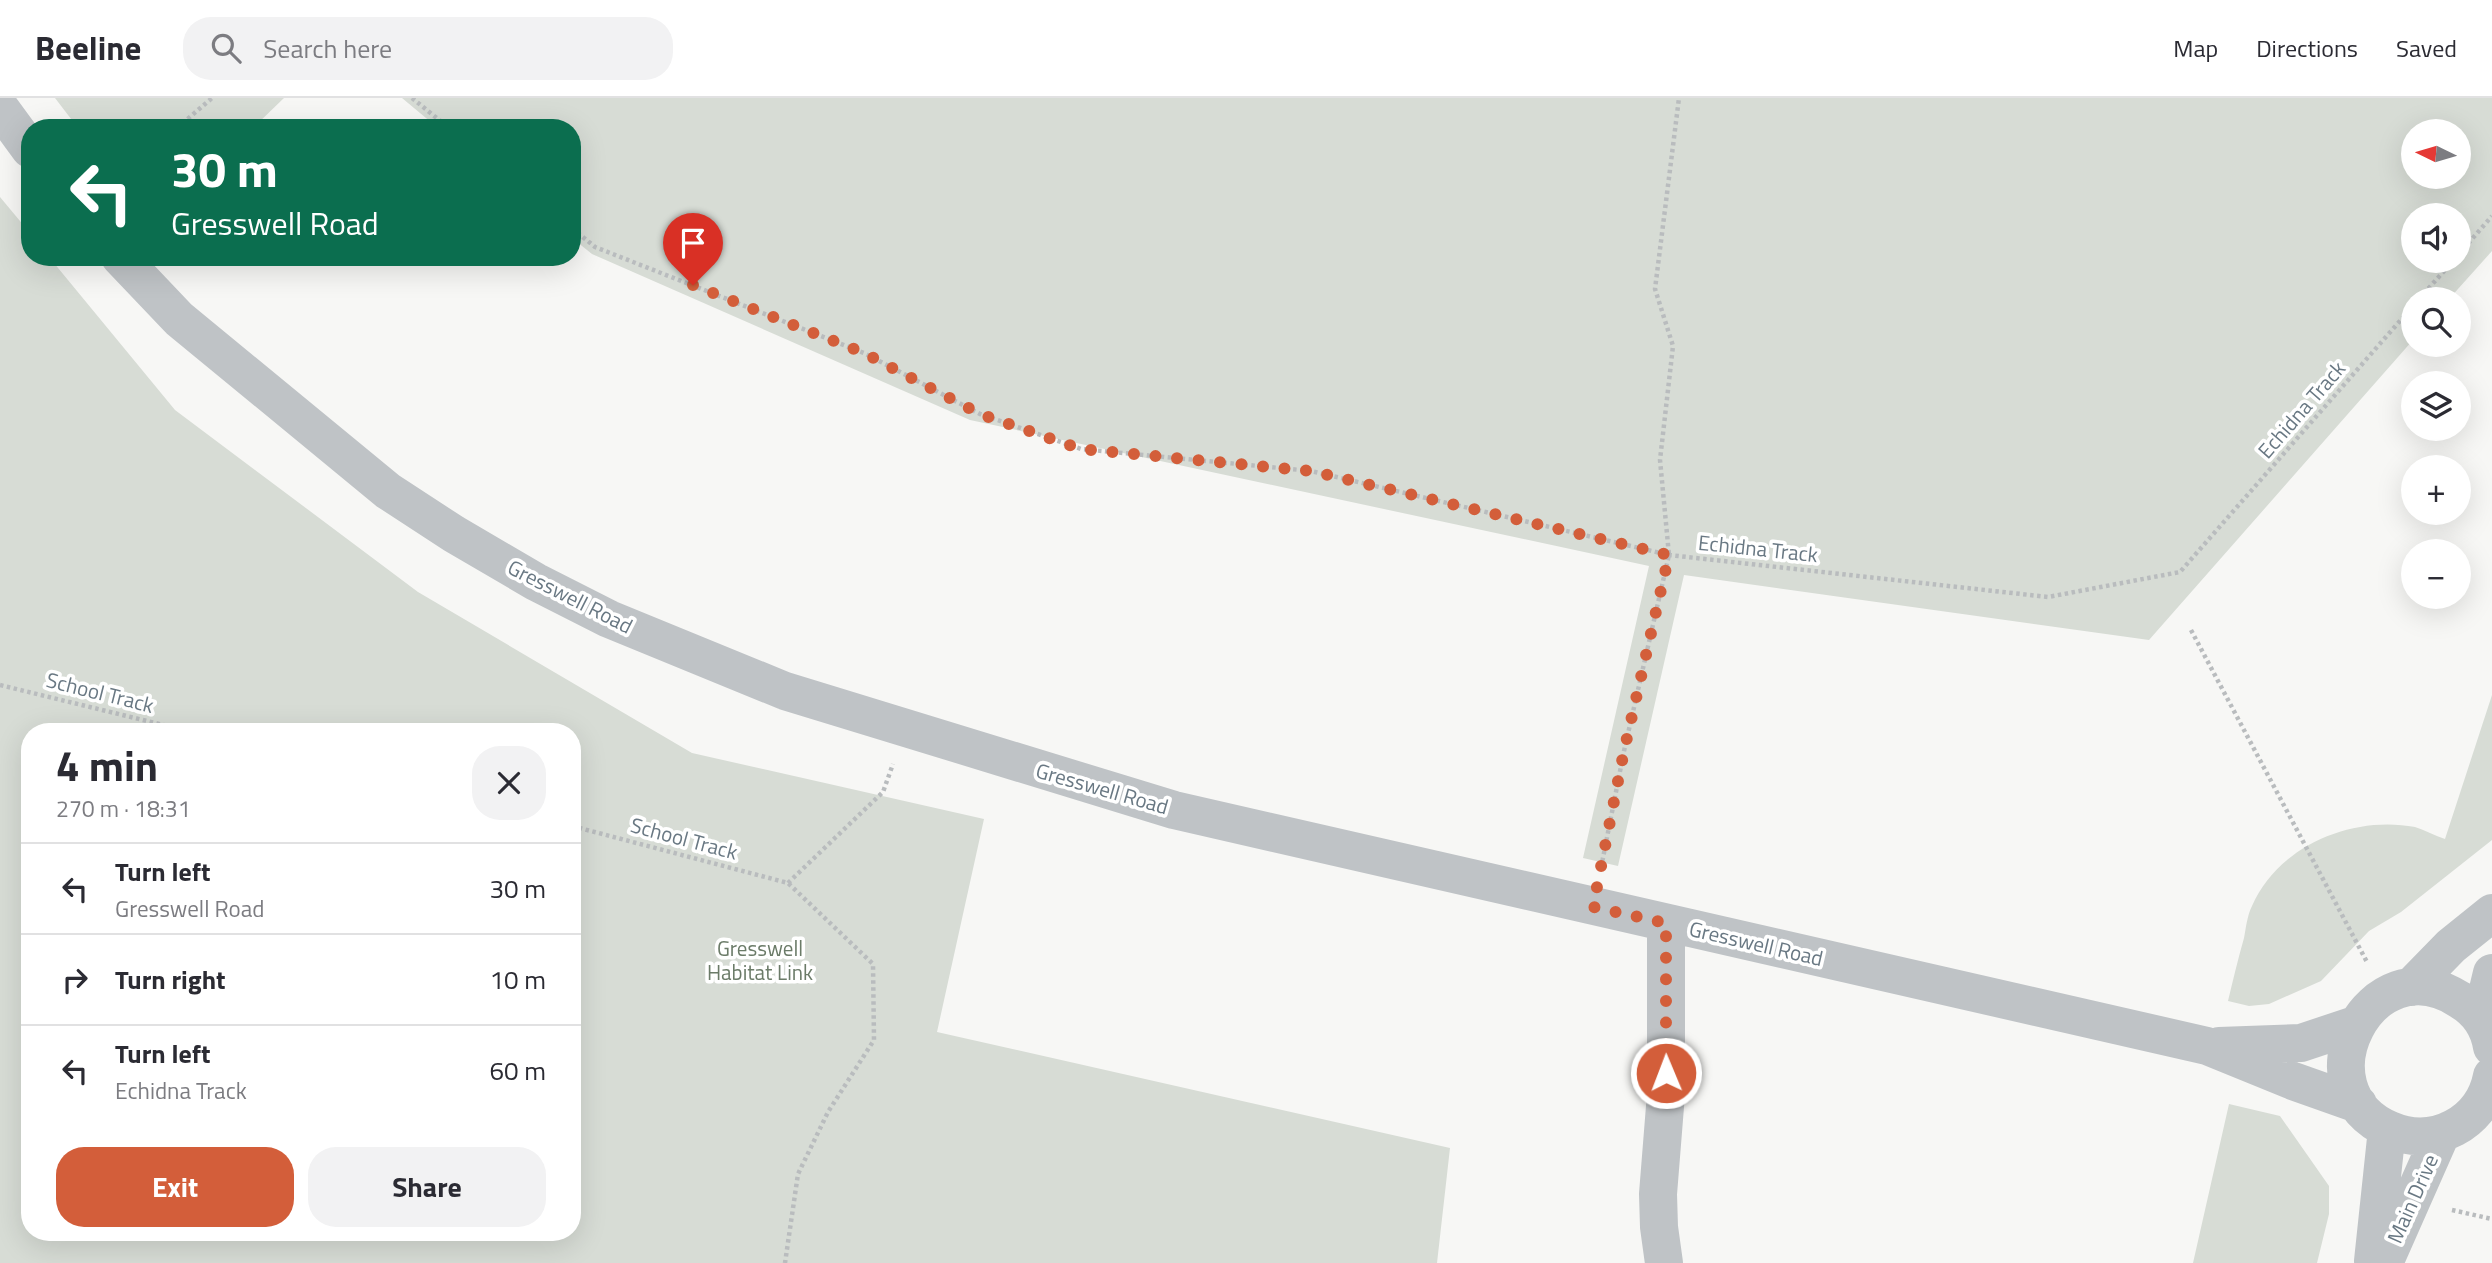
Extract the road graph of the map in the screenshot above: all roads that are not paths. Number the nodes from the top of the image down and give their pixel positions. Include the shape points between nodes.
1 (0, 108) edge
2 (21, 137) edge
3 (129, 266) edge
4 (2492, 913) edge
5 (1666, 923) junction
6 (2492, 974) edge
7 (2399, 991) junction
8 (2355, 1026) junction
9 (2489, 1035) edge
10 (2207, 1046) junction
11 (2487, 1097) edge
12 (2358, 1104) junction
13 (2387, 1129) junction
14 (2441, 1134) junction
15 (1664, 1263) edge
16 (2373, 1263) edge
17 (2384, 1263) edge

1 - 2 street
3 - 5 street, Gresswell Road via 179,319 388,491 536,582 608,619 785,691 1174,810
4 - 7 street
5 - 10 street, Gresswell Road
5 - 15 street via 1666,1094 1657,1194
6 - 9 street
7 - 8 street via 2368,1008
7 - 9 street via 2431,988 2451,993 2468,1004
8 - 10 street, Gresswell Road via 2301,1042
8 - 12 street via 2345,1066
10 - 12 street, Gresswell Road
11 - 14 street via 2467,1120
12 - 13 street
13 - 14 street via 2405,1135
13 - 16 street, Main Drive
14 - 17 street, Main Drive

